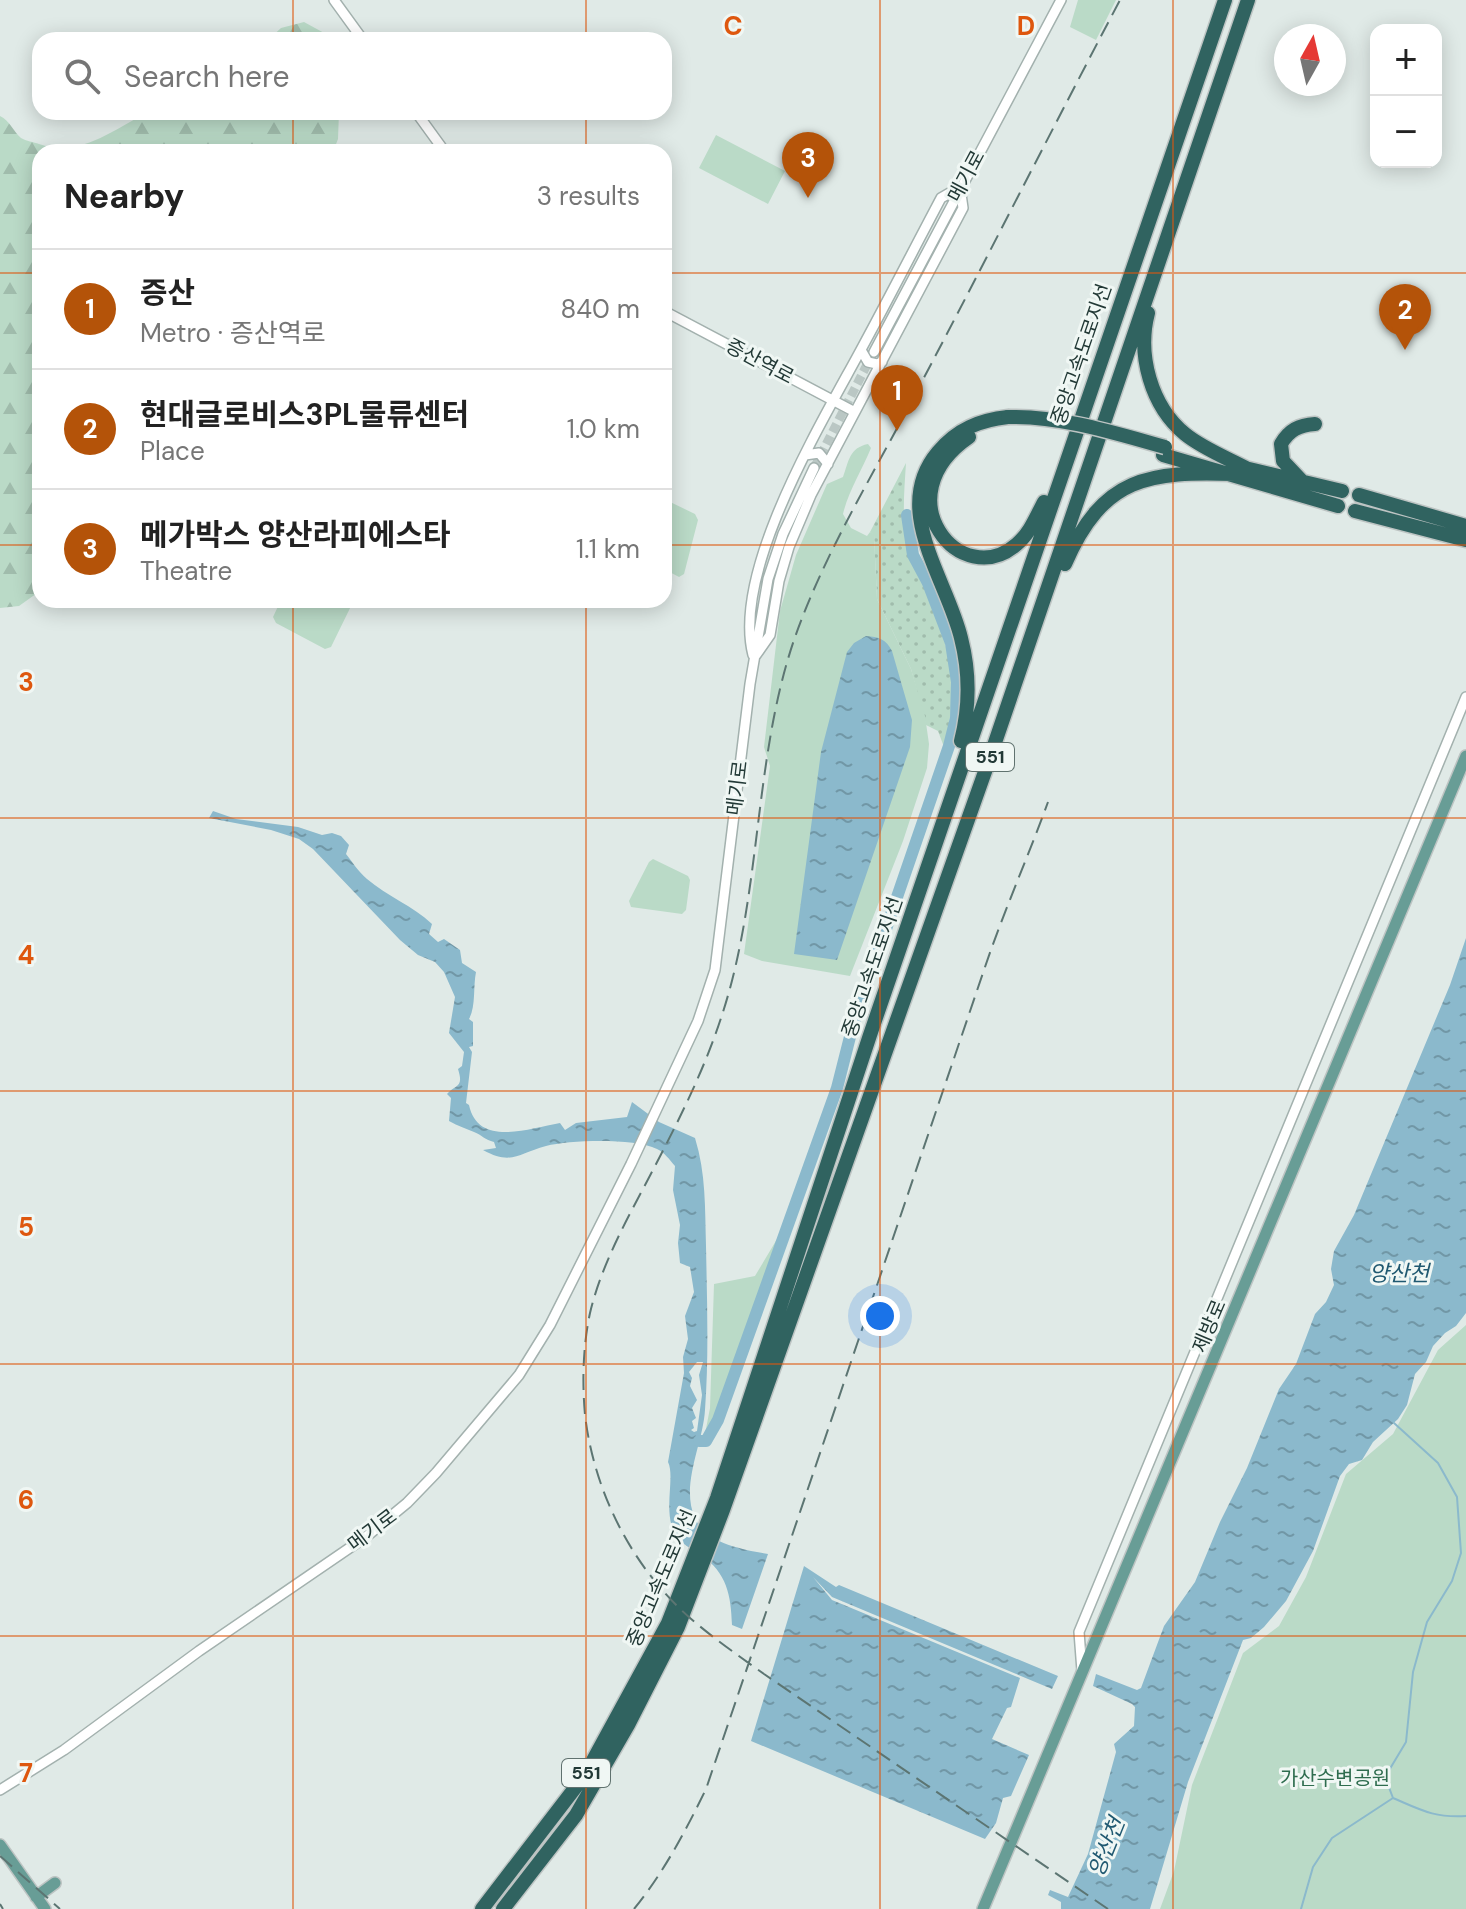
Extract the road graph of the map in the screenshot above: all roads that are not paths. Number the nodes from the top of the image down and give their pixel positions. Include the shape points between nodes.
1 (334, 0) edge
2 (1061, 0) edge
3 (1225, 0) edge
4 (1248, 0) edge
5 (357, 32) edge
6 (1233, 44) junction
7 (422, 120) edge
8 (439, 144) edge
9 (960, 187) junction
10 (672, 315) edge
11 (861, 350) junction
12 (874, 352) tunnel mouth
13 (1102, 354) junction
14 (882, 362) junction
15 (834, 400) junction
16 (855, 412) junction
17 (1008, 422) junction
18 (1315, 424) dead end
19 (805, 455) junction
20 (828, 464) junction
21 (814, 468) tunnel mouth
22 (1241, 471) junction
23 (1305, 482) junction
24 (1359, 495) dead end
25 (1355, 511) dead end
26 (1466, 526) edge
27 (1466, 540) edge
28 (754, 658) junction
29 (1011, 697) junction
30 (1466, 697) edge
31 (1466, 756) edge
32 (870, 1035) junction
33 (720, 1504) junction
34 (673, 1625) junction
35 (1082, 1674) junction
36 (0, 1790) edge
37 (0, 1845) edge
38 (55, 1883) dead end
39 (36, 1897) junction
40 (45, 1909) edge
41 (482, 1909) edge
42 (503, 1909) edge
43 (983, 1909) edge

1 - 5 street
2 - 9 street, 메기로
3 - 13 highway, 중앙고속도로지선 / 551
4 - 6 highway, 중앙고속도로지선 / 551
6 - 22 highway via 1232,63 1154,293 1144,352 1149,381 1165,412 1186,435
6 - 29 highway, 중앙고속도로지선 / 551
7 - 8 street
9 - 11 street via 941,198
9 - 12 street, 메기로
9 - 14 street via 963,208
10 - 15 street, 증산역로
11 - 14 street via 868,362
11 - 15 street
13 - 17 highway via 1093,366 1044,502 1024,538 990,556 965,554 948,544 938,529 931,485 938,468 966,439
13 - 32 highway, 중앙고속도로지선 / 551
14 - 16 street
15 - 16 street, 증산역로
15 - 19 street
16 - 20 street
17 - 22 highway, bridge via 1036,417 1064,421
17 - 32 highway via 974,424 948,441 929,465 920,490 923,537 961,636 969,699 955,766 872,1011
18 - 23 highway via 1292,431 1281,444 1283,461
19 - 20 street via 819,453
19 - 28 street via 758,574 748,637
20 - 28 street via 789,547 770,635
21 - 28 street, 메기로 via 768,579
22 - 23 highway
22 - 23 highway via 1340,499
22 - 29 highway via 1157,475 1127,487 1100,508 1076,539 1021,684
24 - 26 highway
25 - 27 highway
28 - 36 street, 메기로 via 715,970 698,1021 631,1164 519,1375 407,1503 367,1536
29 - 33 highway, 중앙고속도로지선 / 551
30 - 35 street via 1079,1632
31 - 35 main road, 제방로
32 - 33 highway, 중앙고속도로지선 / 551
33 - 34 highway, 중앙고속도로지선 / 551
34 - 41 highway, 중앙고속도로지선 / 551 via 585,1775
34 - 42 highway, 중앙고속도로지선 / 551 via 628,1725 576,1815
35 - 43 main road, 제방로
37 - 39 main road
38 - 39 main road
39 - 40 main road

